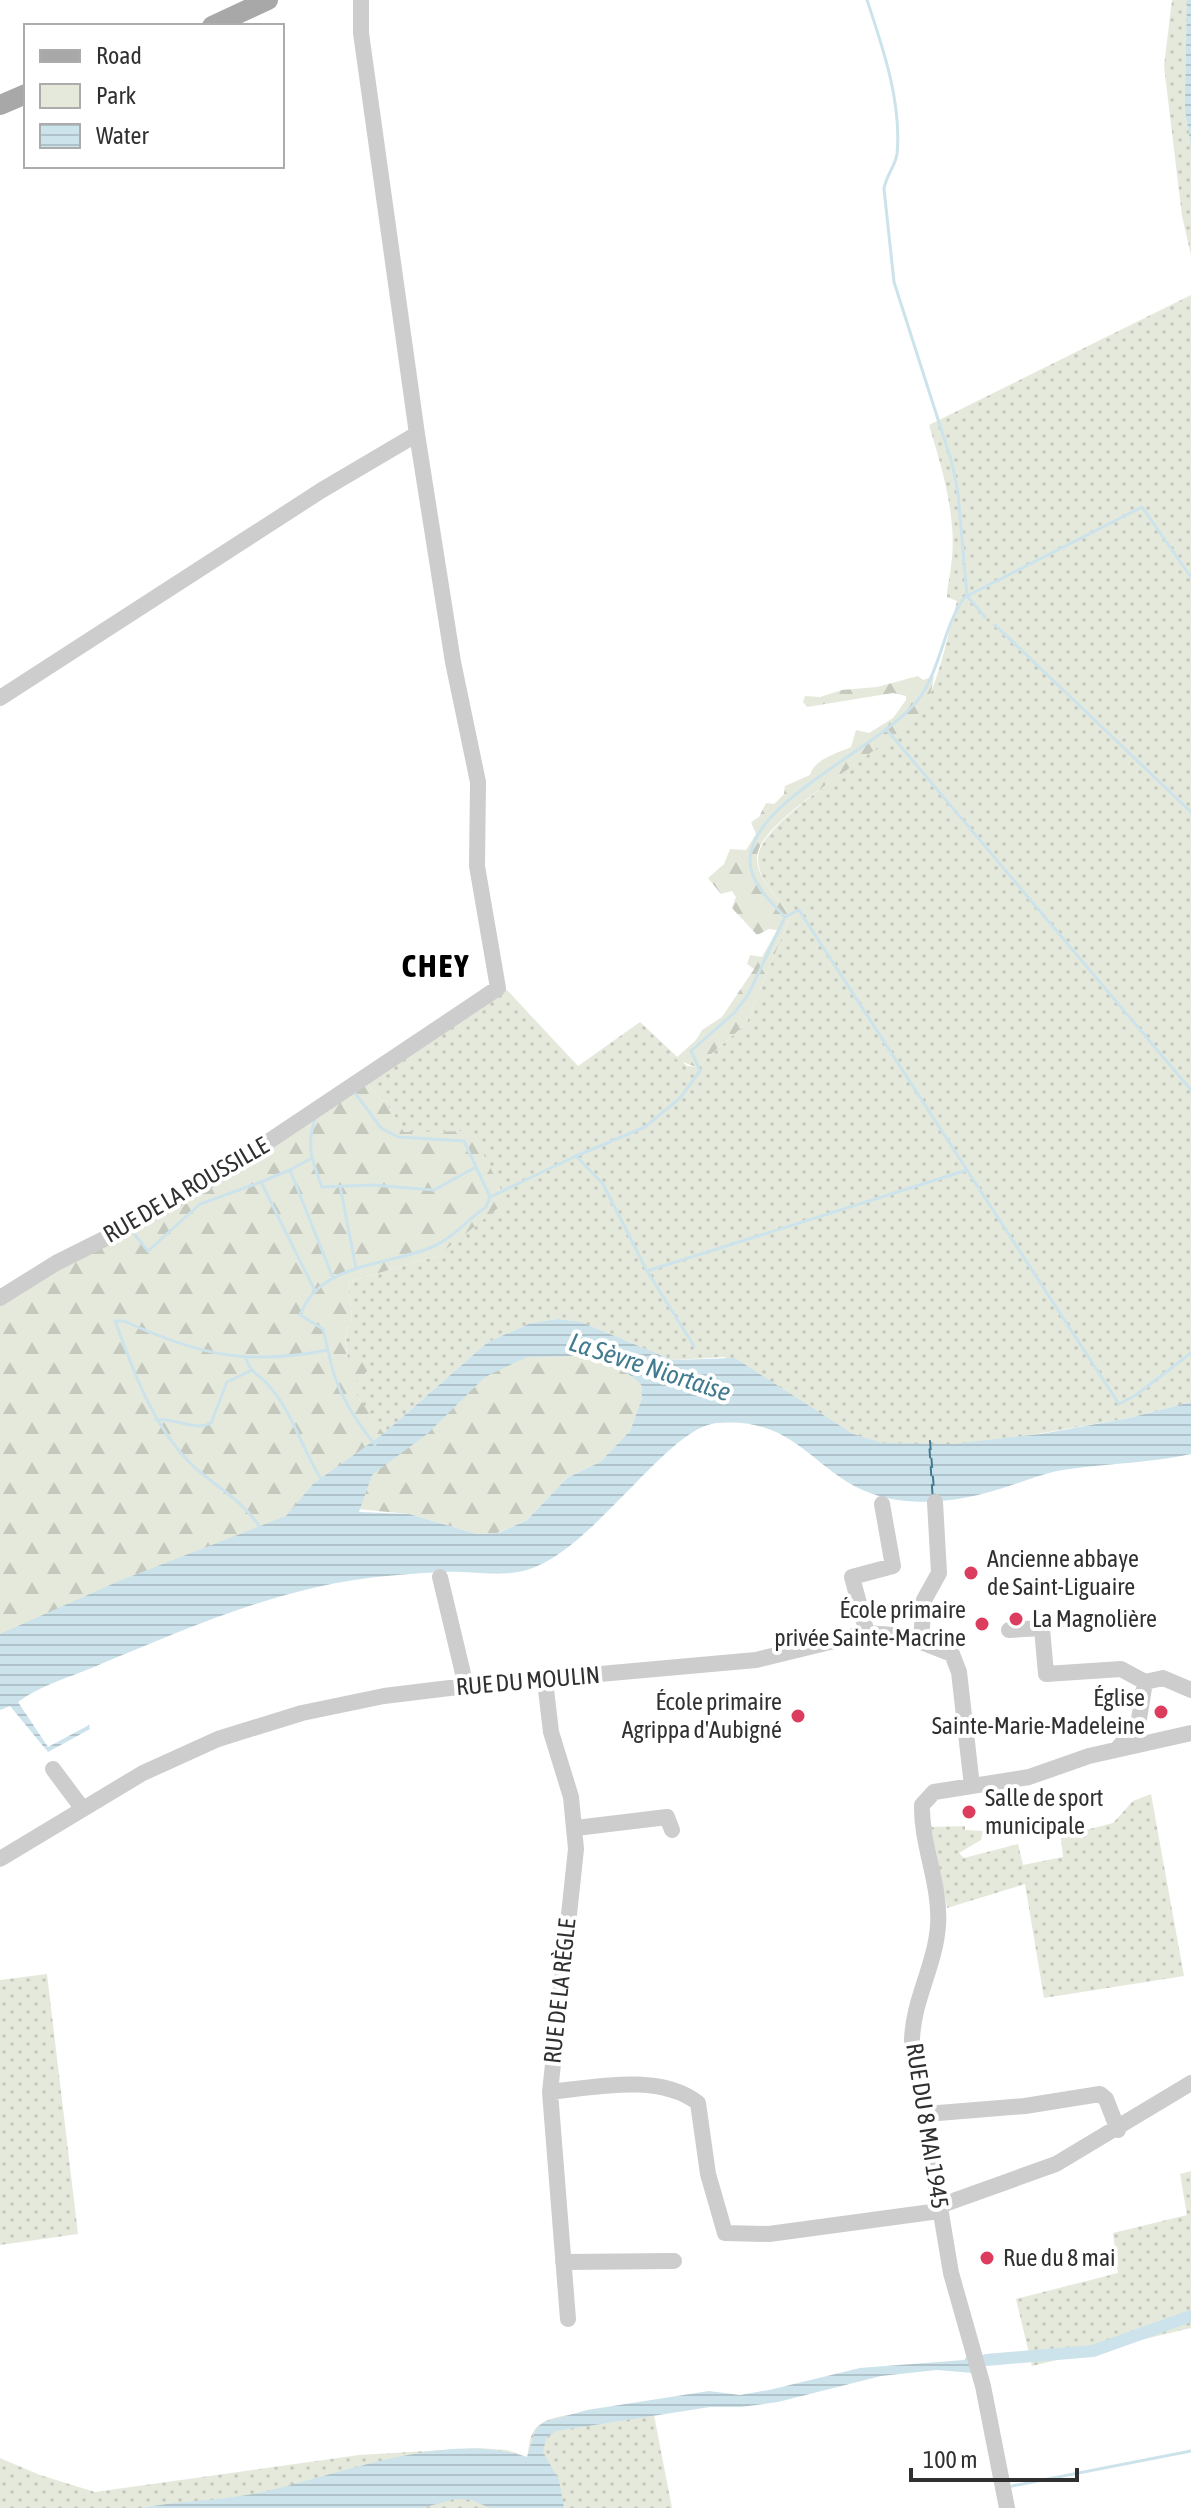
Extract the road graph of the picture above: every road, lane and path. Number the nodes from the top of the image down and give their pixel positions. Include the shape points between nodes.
1 (268, 0) edge
2 (361, 0) edge
3 (216, 24) edge
4 (24, 95) edge
5 (0, 105) edge
6 (417, 434) junction
7 (0, 698) edge
8 (0, 1298) edge
9 (935, 1502) dead end
10 (882, 1504) dead end
11 (440, 1577) dead end
12 (1009, 1630) dead end
13 (867, 1633) junction
14 (921, 1640) junction
15 (545, 1681) junction
16 (1145, 1682) junction
17 (466, 1686) junction
18 (1191, 1690) edge
19 (1138, 1725) junction
20 (1191, 1733) edge
21 (1150, 1744) junction
22 (1117, 1749) junction
23 (53, 1769) dead end
24 (972, 1786) junction
25 (82, 1808) junction
26 (576, 1828) junction
27 (672, 1830) dead end
28 (0, 1859) edge
29 (1191, 2083) edge
30 (550, 2092) junction
31 (926, 2114) junction
32 (1118, 2130) junction
33 (939, 2209) junction
34 (674, 2261) dead end
35 (563, 2262) junction
36 (568, 2319) dead end
37 (1007, 2508) edge

1 - 3 main road
2 - 6 street via 361,33
4 - 5 main road
6 - 7 street
6 - 8 street, RUE DE LA ROUSSILLE via 478,782 477,866 498,988 217,1176
9 - 14 street via 939,1573 924,1600
10 - 13 street via 893,1566 852,1577
11 - 17 street
12 - 16 street via 1042,1628 1046,1674 1121,1669
13 - 14 street, RUE DU MOULIN
13 - 15 street, RUE DU MOULIN via 756,1660
14 - 24 street, RUE DU MOULIN via 952,1654 959,1672
15 - 17 street, RUE DU MOULIN
15 - 26 street, RUE DE LA RÈGLE via 551,1732
16 - 18 street via 1163,1678
16 - 19 street
17 - 25 street, RUE DU MOULIN via 384,1696 264,1722 143,1773
19 - 21 street
19 - 22 street
20 - 21 street, RUE DU 8 MAI 1945
21 - 22 street, RUE DU 8 MAI 1945
22 - 24 street, RUE DU 8 MAI 1945 via 1029,1777
23 - 25 street
24 - 31 street, RUE DU 8 MAI 1945 via 934,1792 922,1805 939,1911 937,1939 913,2027
25 - 28 street, RUE DU MOULIN
26 - 27 street via 667,1817
26 - 30 street, RUE DE LA RÈGLE
29 - 32 street
30 - 33 street, RUE DE LA RÈGLE via 673,2087 698,2103 708,2174 725,2233 769,2234
30 - 35 street
31 - 32 street via 1100,2094
31 - 33 street, RUE DU 8 MAI 1945
32 - 33 street via 1043,2170
33 - 37 street, RUE DU 8 MAI 1945
34 - 35 street
35 - 36 street

